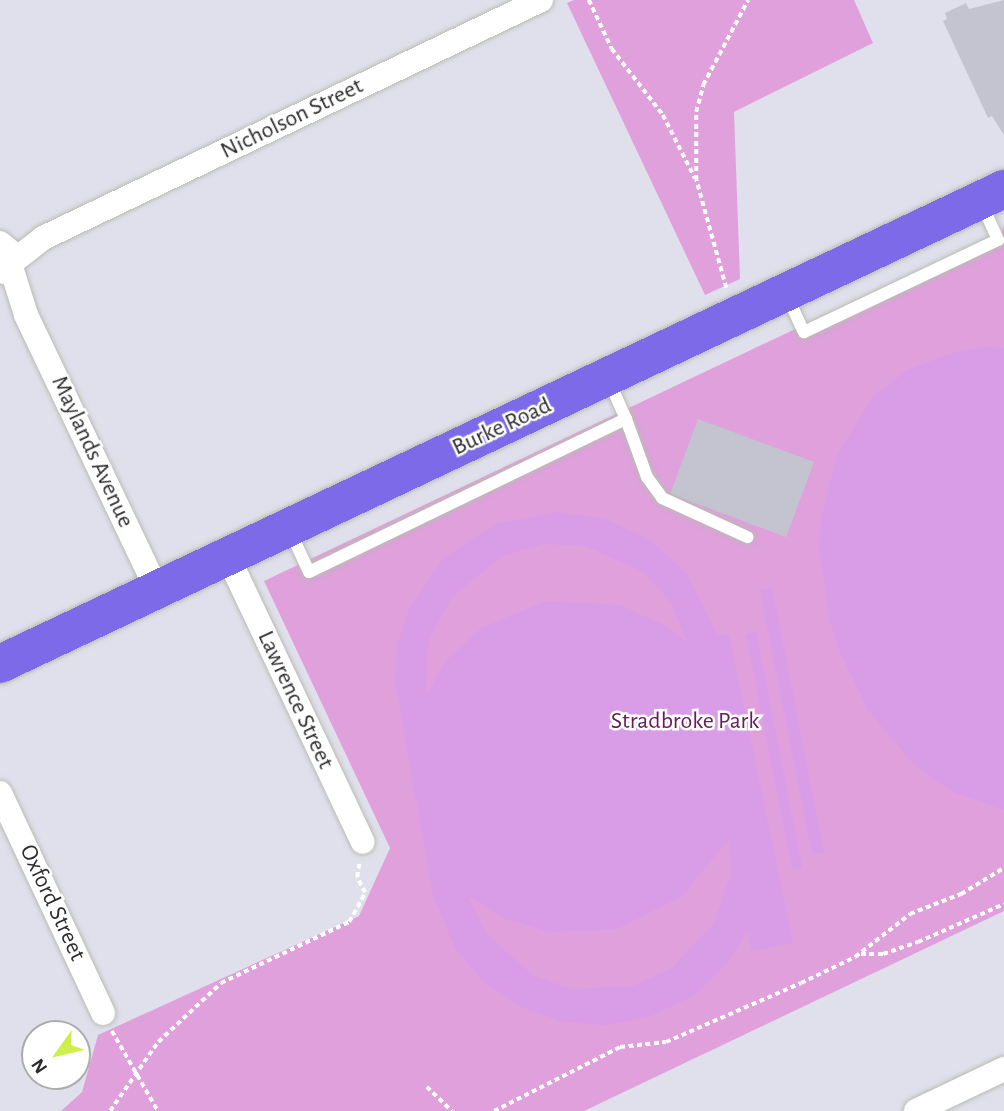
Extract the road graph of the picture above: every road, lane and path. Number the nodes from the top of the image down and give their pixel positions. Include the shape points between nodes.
1 (541, 0) edge
2 (595, 0) edge
3 (748, 0) edge
4 (589, 1) edge
5 (696, 180) junction
6 (992, 195) edge
7 (4, 256) edge
8 (739, 315) junction
9 (608, 377) junction
10 (626, 419) junction
11 (289, 529) junction
12 (747, 537) dead end
13 (228, 557) junction
14 (157, 590) junction
15 (0, 664) edge
16 (0, 793) edge
17 (363, 842) joint
18 (1004, 868) edge
19 (1004, 904) edge
20 (859, 954) junction
21 (103, 1013) joint
22 (1004, 1069) edge
23 (134, 1076) junction
24 (427, 1087) dead end
25 (110, 1111) edge
26 (158, 1111) edge
27 (452, 1111) edge
28 (494, 1111) edge
29 (916, 1111) edge

1 - 7 street, Nicholson Street
2 - 4 path
3 - 5 path via 697,97
4 - 5 path via 612,49 663,115
5 - 8 path via 724,285
6 - 8 main road, Burke Road
7 - 14 street, Maylands Avenue via 26,314
8 - 9 main road, Burke Road
9 - 10 lane
9 - 11 main road, Burke Road
10 - 11 lane via 309,572
10 - 12 lane via 647,477 662,498
11 - 13 main road, Burke Road
13 - 14 main road, Burke Road
13 - 17 street, Lawrence Street
14 - 15 main road, Burke Road
16 - 21 street, Oxford Street
17 - 23 path via 357,877 365,893 348,922 220,983 158,1042
18 - 20 path via 961,894 910,914
19 - 20 path via 918,942 883,954
20 - 28 path via 666,1041 621,1047
21 - 23 path
22 - 29 street
23 - 25 path
23 - 26 path
24 - 27 path

